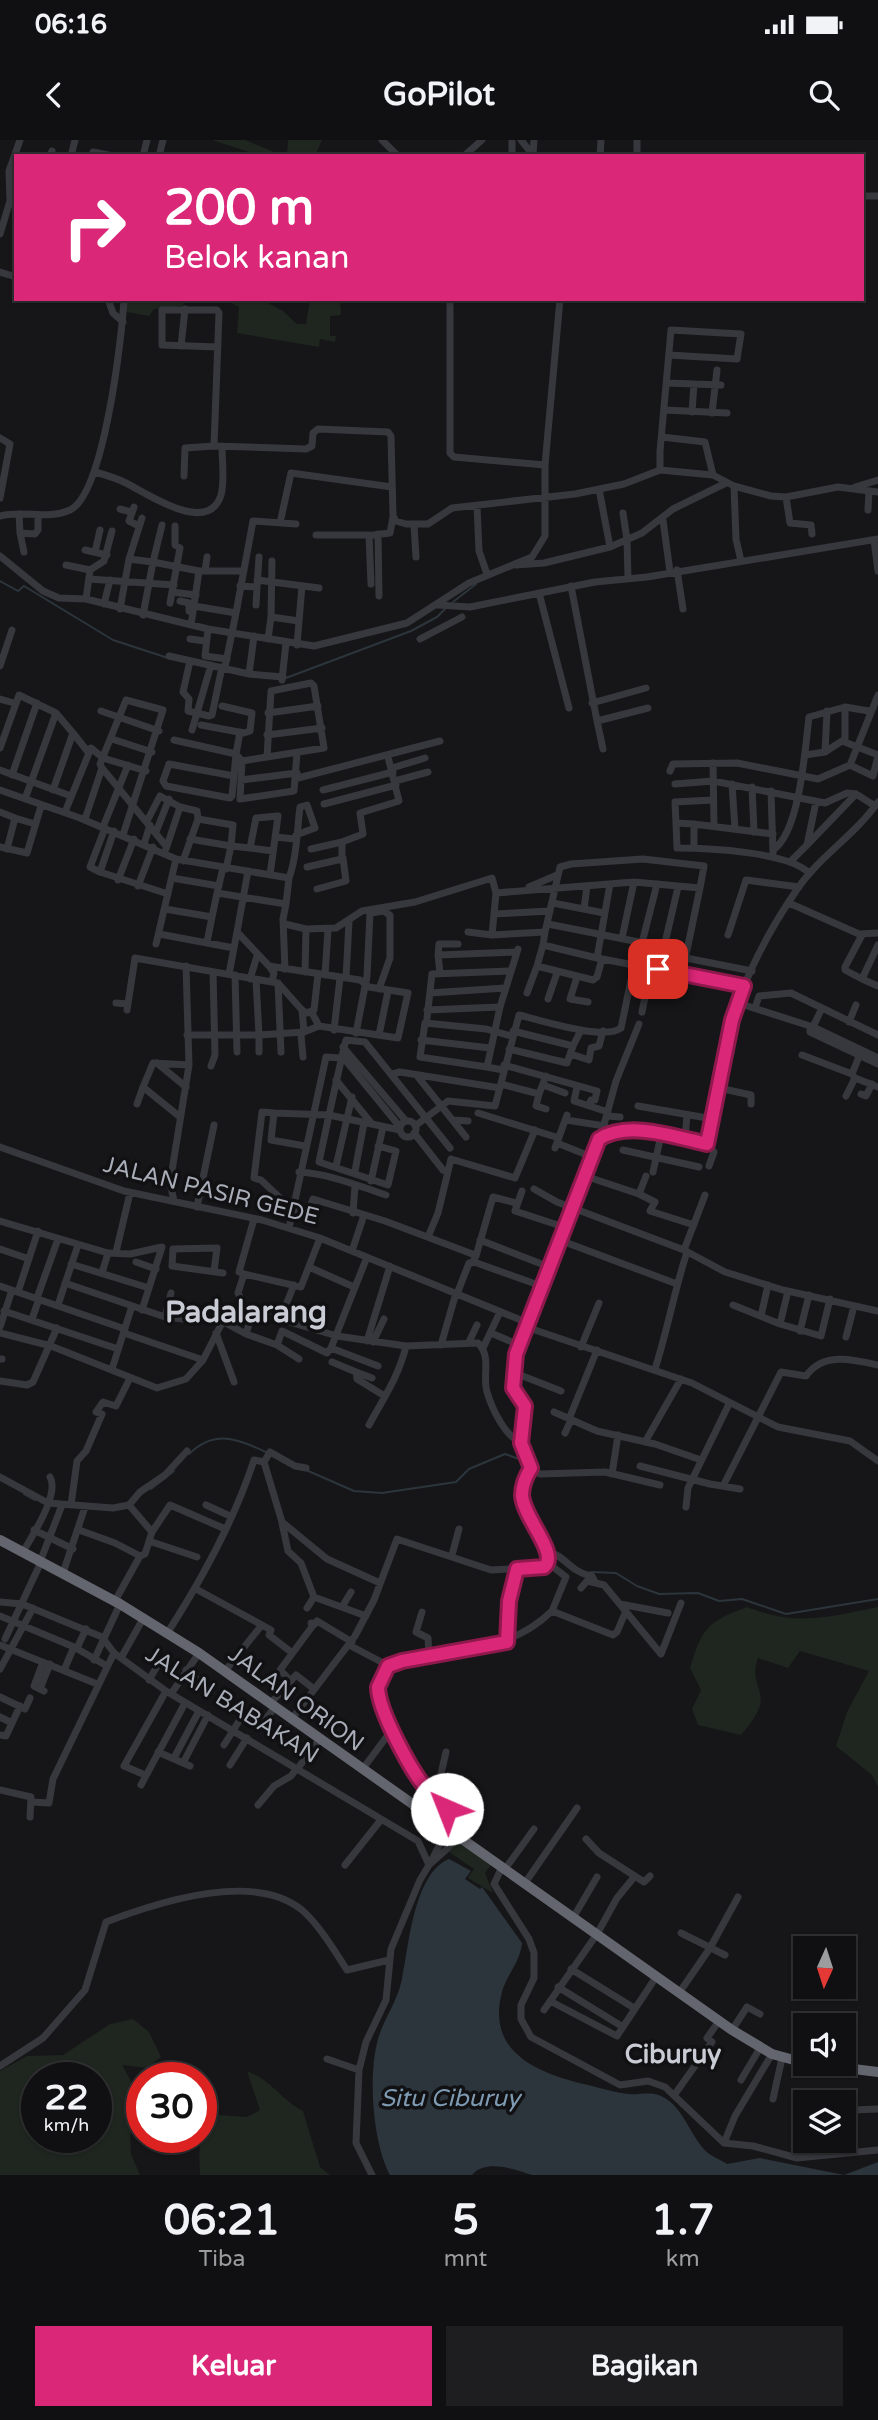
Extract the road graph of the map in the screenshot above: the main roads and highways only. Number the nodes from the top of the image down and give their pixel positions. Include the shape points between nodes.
1 (0, 1539) edge
2 (793, 2060) edge
3 (856, 2069) edge
4 (878, 2072) edge

1 - 2 highway, JALAN ORION via 118,1602 199,1653 732,2030 760,2048
3 - 4 highway, JALAN ORION

